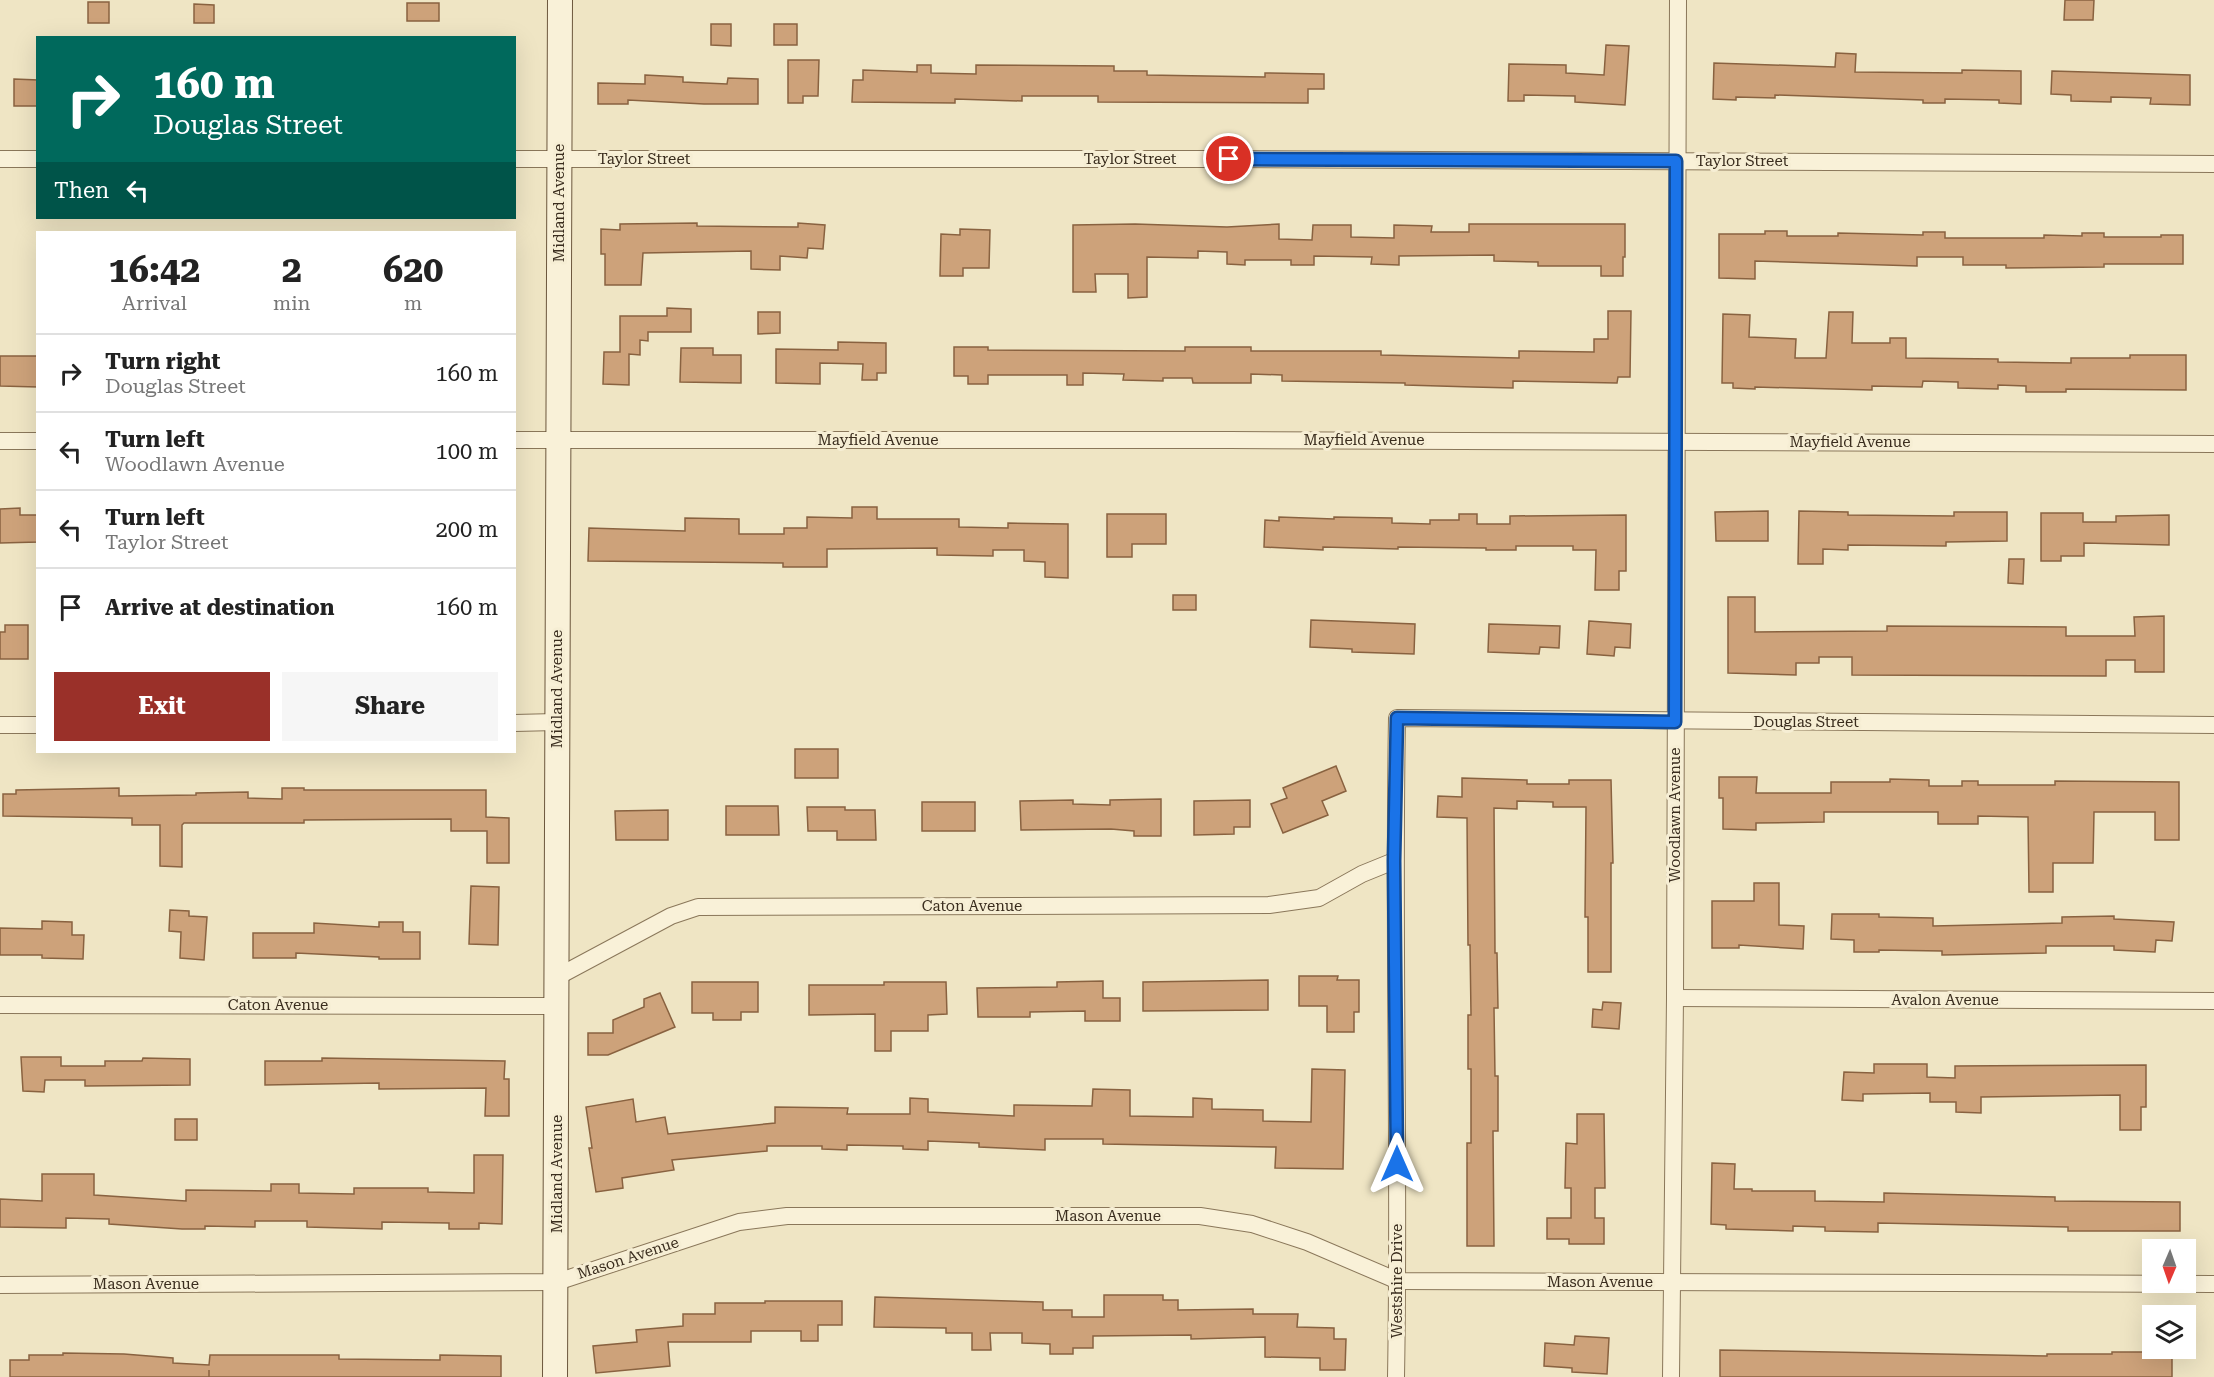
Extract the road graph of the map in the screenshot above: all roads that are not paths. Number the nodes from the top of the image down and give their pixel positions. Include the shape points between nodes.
1 (560, 0) edge
2 (1678, 0) edge
3 (559, 158) junction
4 (0, 159) edge
5 (36, 159) edge
6 (516, 159) edge
7 (1676, 161) junction
8 (2214, 164) edge
9 (516, 440) edge
10 (558, 440) junction
11 (0, 441) edge
12 (36, 441) edge
13 (1677, 441) junction
14 (2214, 444) edge
15 (1397, 718) joint
16 (556, 722) junction
17 (1675, 722) junction
18 (516, 723) edge
19 (0, 725) edge
20 (36, 725) edge
21 (2214, 725) edge
22 (1394, 861) junction
23 (558, 977) junction
24 (1675, 998) junction
25 (2214, 1002) edge
26 (0, 1005) edge
27 (557, 1006) junction
28 (1398, 1281) junction
29 (557, 1282) junction
30 (1671, 1283) junction
31 (2214, 1284) edge
32 (0, 1285) edge
33 (555, 1377) edge
34 (1396, 1377) edge
35 (1671, 1377) edge

1 - 3 main road, Midland Avenue
2 - 7 street, Woodlawn Avenue
3 - 6 street, Taylor Street
3 - 7 street, Taylor Street
3 - 10 main road, Midland Avenue
4 - 5 street
7 - 8 street, Taylor Street
7 - 13 street, Woodlawn Avenue
9 - 10 street, Mayfield Avenue
10 - 13 street, Mayfield Avenue
10 - 16 main road, Midland Avenue
11 - 12 street
13 - 14 street, Mayfield Avenue
13 - 17 street, Woodlawn Avenue
15 - 17 street, Douglas Street
15 - 22 street, Westshire Drive
16 - 18 street
16 - 23 main road, Midland Avenue
17 - 21 street, Douglas Street
17 - 24 street, Woodlawn Avenue
19 - 20 street
22 - 23 street, Caton Avenue via 1319,898 1269,904 698,907 671,916
22 - 28 street, Westshire Drive
23 - 27 main road, Midland Avenue
24 - 25 street, Avalon Avenue
24 - 30 street, Woodlawn Avenue
26 - 27 street, Caton Avenue
27 - 29 main road, Midland Avenue
28 - 29 street, Mason Avenue via 1307,1242 1252,1224 1200,1216 787,1216 739,1222
28 - 30 street, Mason Avenue
28 - 34 street, Westshire Drive
29 - 32 street, Mason Avenue
29 - 33 main road, Midland Avenue
30 - 31 street, Mason Avenue
30 - 35 street, Woodlawn Avenue

